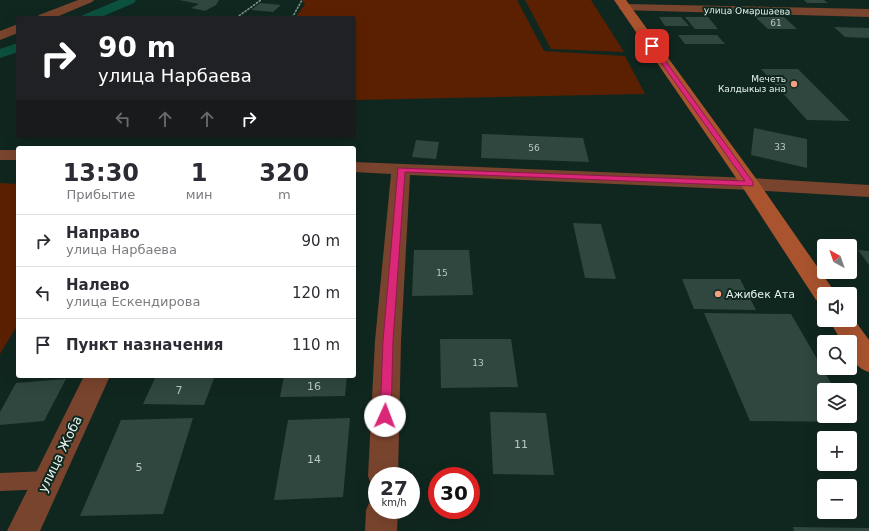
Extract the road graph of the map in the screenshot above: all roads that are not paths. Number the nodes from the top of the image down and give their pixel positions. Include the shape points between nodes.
1 (88, 0) edge
2 (854, 0) edge
3 (623, 4) edge
4 (869, 12) edge
5 (48, 16) edge
6 (16, 29) edge
7 (0, 36) edge
8 (0, 154) edge
9 (16, 155) edge
10 (356, 167) edge
11 (401, 169) junction
12 (750, 184) junction
13 (869, 191) edge
14 (819, 287) edge
15 (846, 327) edge
16 (869, 361) edge
17 (96, 378) edge
18 (383, 467) edge
19 (48, 480) junction
20 (0, 482) edge
21 (382, 519) edge
22 (23, 531) edge
23 (381, 531) edge

1 - 5 street
2 - 4 street
3 - 4 street, улица Омаршаева
3 - 12 street
6 - 7 street
8 - 9 street
10 - 11 street
11 - 12 street
11 - 18 street via 388,341
12 - 13 street
12 - 14 street
15 - 16 street
17 - 19 street, улица Жоба
19 - 20 lane
19 - 22 street, улица Жоба
21 - 23 street

